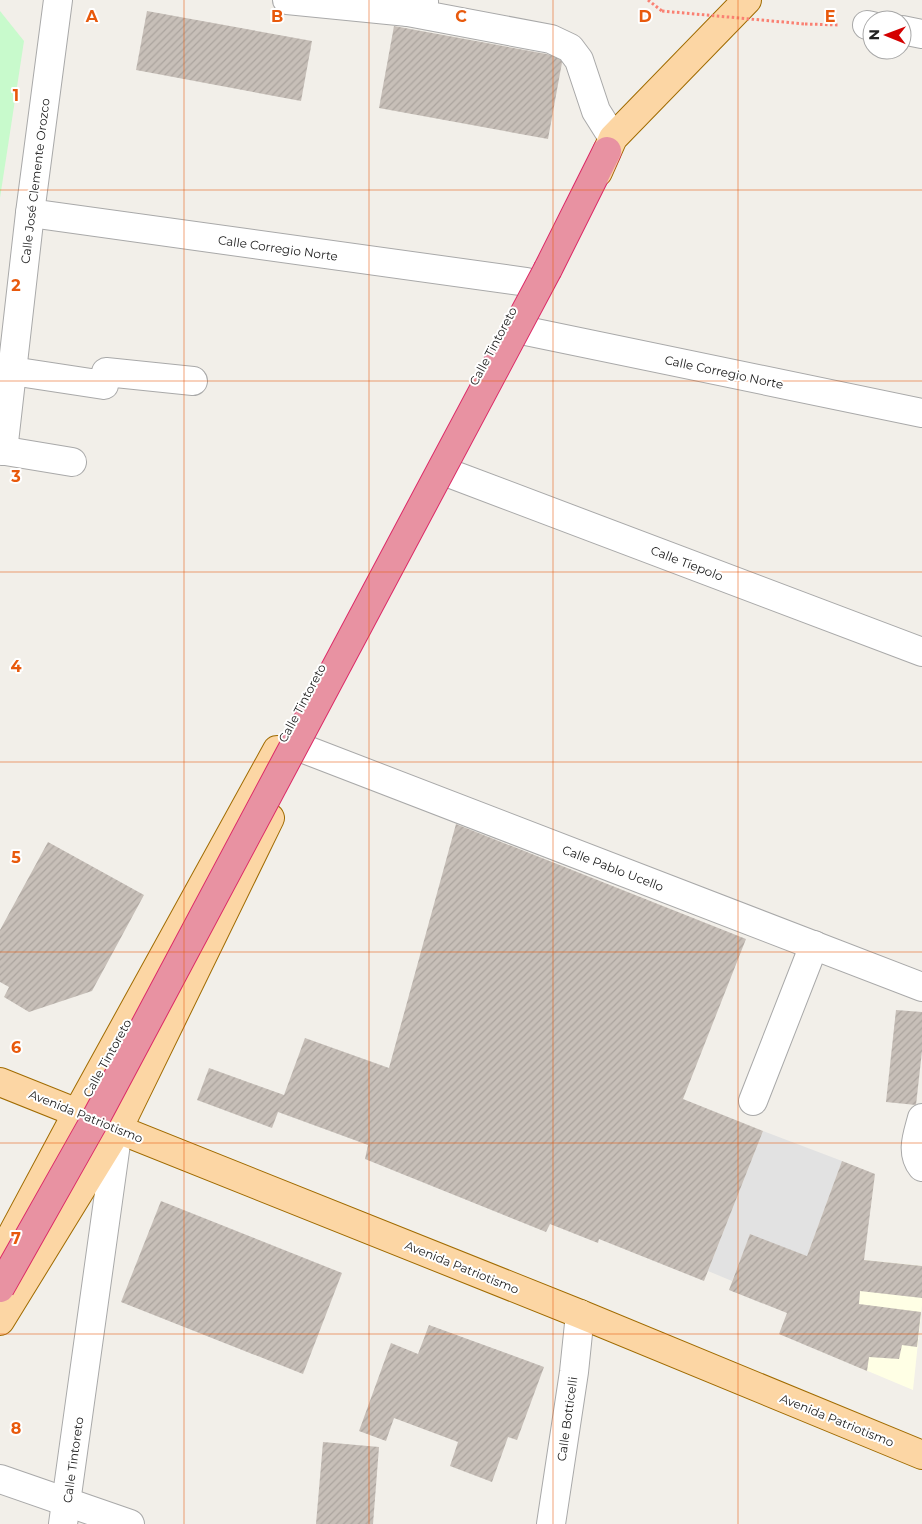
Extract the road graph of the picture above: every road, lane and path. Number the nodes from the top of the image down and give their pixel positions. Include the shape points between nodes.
1 (58, 0) edge
2 (287, 0) edge
3 (648, 0) edge
4 (747, 0) edge
5 (418, 6) edge
6 (862, 25) edge
7 (610, 144) junction
8 (30, 213) junction
9 (537, 276) junction
10 (526, 331) junction
11 (12, 371) junction
12 (192, 381) dead end
13 (922, 413) edge
14 (2, 450) edge
15 (72, 462) dead end
16 (451, 474) junction
17 (922, 652) edge
18 (304, 749) junction
19 (814, 945) junction
20 (922, 987) edge
21 (0, 1082) edge
22 (753, 1101) dead end
23 (77, 1113) junction
24 (922, 1118) edge
25 (118, 1129) junction
26 (922, 1167) edge
27 (0, 1257) edge
28 (0, 1288) edge
29 (580, 1314) junction
30 (0, 1321) edge
31 (922, 1455) edge
32 (0, 1479) edge
33 (65, 1513) edge
34 (130, 1524) edge
35 (552, 1524) edge

1 - 8 street, Calle José Clemente Orozco
2 - 5 street
3 - 6 path, bridge via 662,11 805,24
4 - 7 main road, Calle Tintoreto
5 - 7 street via 551,39 570,48 579,60
7 - 9 highway
7 - 10 main road, Calle Tintoreto via 570,245
8 - 9 street, Calle Corregio Norte
8 - 11 street, Calle José Clemente Orozco
9 - 23 main road, Calle Tintoreto
9 - 28 highway, bridge via 97,1116
10 - 13 street, Calle Corregio Norte
10 - 16 main road, Calle Tintoreto
11 - 12 street via 104,385 106,372
11 - 14 street, Calle José Clemente Orozco
14 - 15 street
16 - 17 street, Calle Tiepolo
16 - 18 main road, Calle Tintoreto
18 - 19 street, Calle Pablo Ucello
18 - 25 main road, Calle Tintoreto
19 - 20 street, Calle Pablo Ucello
19 - 22 street
21 - 23 main road, Avenida Patriotismo
23 - 25 main road, Avenida Patriotismo
23 - 27 main road, Calle Tintoreto
24 - 26 street via 915,1148
25 - 29 main road, Avenida Patriotismo
25 - 30 main road, Calle Tintoreto
25 - 33 street, Calle Tintoreto
29 - 31 main road, Avenida Patriotismo
29 - 35 street, Calle Botticelli
32 - 33 street
33 - 34 street

